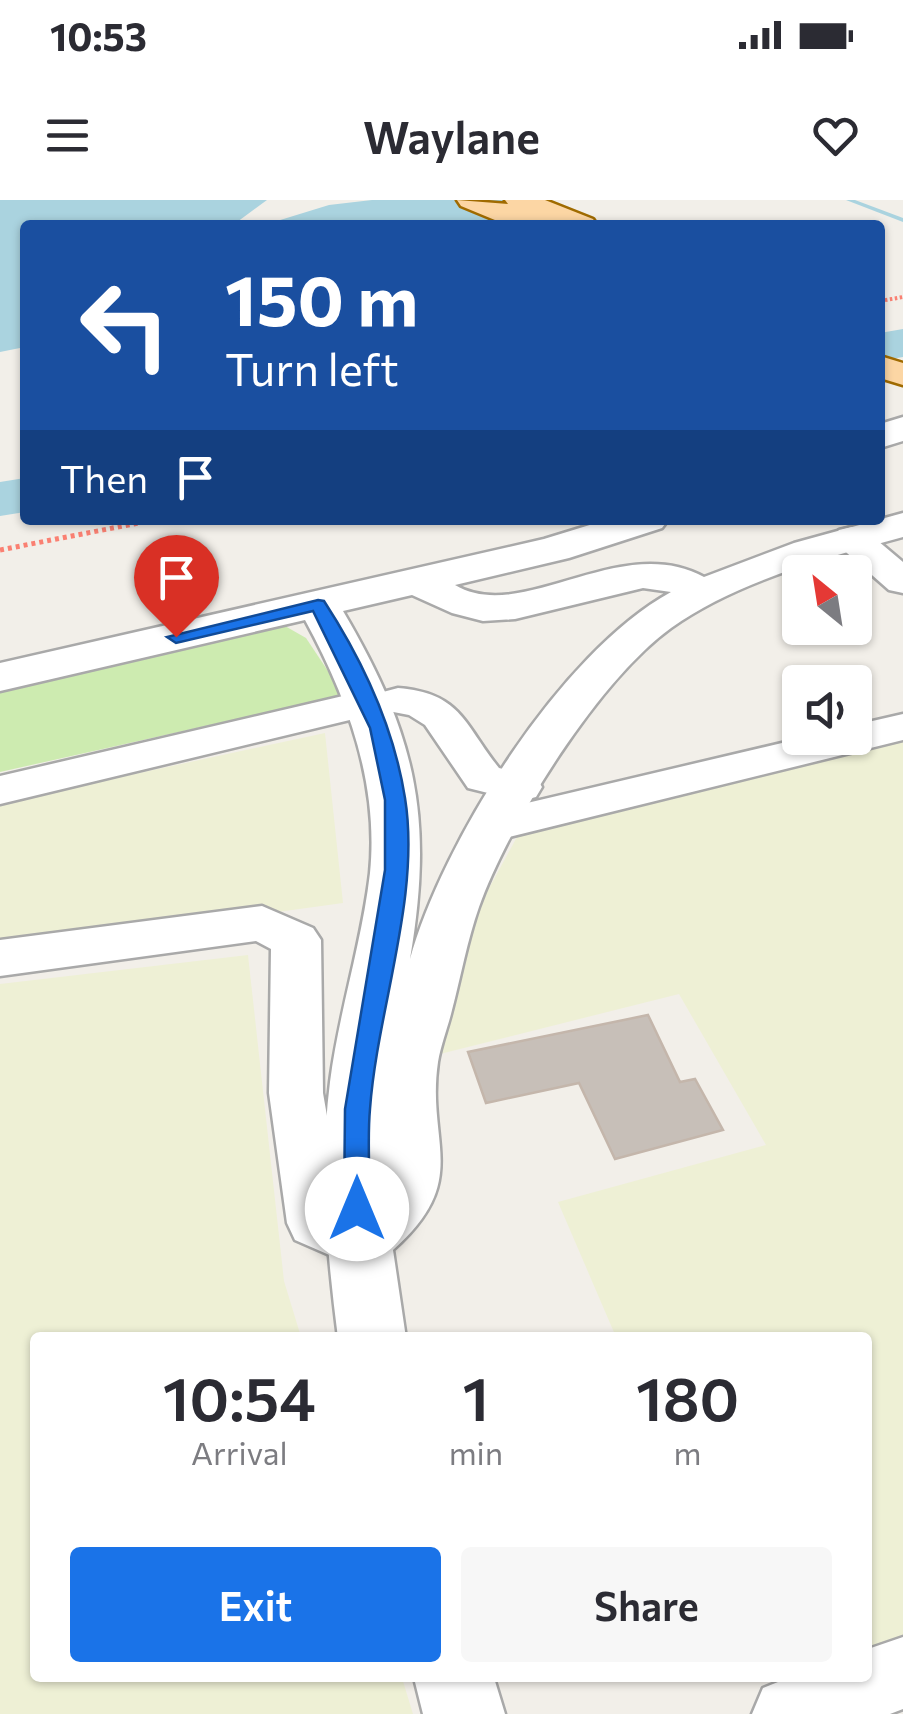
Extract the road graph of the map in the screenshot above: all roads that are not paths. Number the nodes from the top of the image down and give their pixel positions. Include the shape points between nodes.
1 (471, 200) edge
2 (518, 200) edge
3 (520, 220) edge
4 (569, 220) edge
5 (903, 524) edge
6 (632, 525) edge
7 (852, 538) junction
8 (420, 581) junction
9 (903, 582) edge
10 (703, 594) junction
11 (318, 605) junction
12 (0, 677) edge
13 (398, 701) dead end
14 (344, 709) dead end
15 (903, 727) edge
16 (0, 790) edge
17 (507, 807) junction
18 (0, 958) edge
19 (357, 1242) junction
20 (371, 1332) edge
21 (903, 1673) edge
22 (455, 1682) edge
23 (464, 1714) edge
24 (790, 1714) edge

1 - 3 main road
2 - 4 main road
5 - 7 street
6 - 8 street
7 - 9 street
7 - 10 street
8 - 10 street via 440,598 472,607 514,608 651,577 677,579
8 - 11 street
10 - 17 street via 654,620 599,670
11 - 12 street
11 - 19 street via 380,728 396,800 396,870 357,1109
13 - 17 street via 435,706
14 - 16 street
15 - 17 street
17 - 19 street via 453,905 408,1067 414,1173 397,1212
18 - 19 street via 262,923 296,940 296,1093 316,1224
19 - 20 street
21 - 24 street
22 - 23 street

